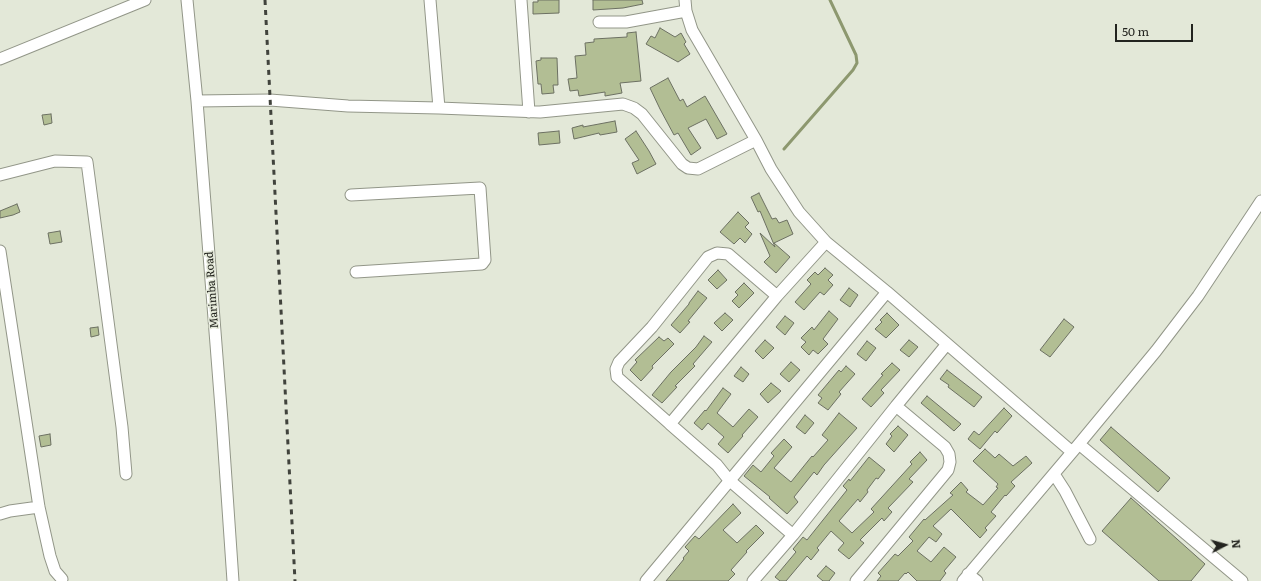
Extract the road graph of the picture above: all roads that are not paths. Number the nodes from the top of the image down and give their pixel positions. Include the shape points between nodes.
1 (145, 0) edge
2 (187, 0) edge
3 (430, 0) edge
4 (521, 0) edge
5 (685, 5) edge
6 (599, 22) dead end
7 (0, 60) edge
8 (198, 101) junction
9 (439, 108) junction
10 (529, 112) junction
11 (756, 140) junction
12 (0, 175) edge
13 (351, 195) dead end
14 (1261, 201) edge
15 (826, 242) junction
16 (0, 251) edge
17 (356, 272) dead end
18 (887, 292) junction
19 (777, 296) junction
20 (947, 344) junction
21 (896, 406) junction
22 (670, 424) junction
23 (1076, 448) junction
24 (126, 474) dead end
25 (1054, 474) junction
26 (729, 480) junction
27 (39, 507) junction
28 (0, 514) edge
29 (793, 535) junction
30 (1090, 539) dead end
31 (62, 579) dead end
32 (969, 579) edge
33 (233, 581) edge
34 (646, 581) edge
35 (753, 581) edge
36 (856, 581) edge
37 (1242, 581) edge

1 - 7 street
2 - 8 street, Marimba Road
3 - 9 street
4 - 10 street
5 - 6 street via 626,22
5 - 11 street via 692,30
8 - 9 street via 270,100 348,106
8 - 33 street, Marimba Road
9 - 10 street
10 - 11 street via 623,104 642,114 688,168 698,169
11 - 15 street via 799,212
12 - 24 street via 55,161 87,162
13 - 17 street via 480,188 486,260 482,264
14 - 23 street via 1198,296
15 - 18 street
15 - 19 street
16 - 27 street
18 - 20 street
18 - 26 street
19 - 22 street
19 - 22 street via 728,254 717,253 708,257 652,327 619,362 616,369 617,378
20 - 21 street
20 - 23 street
21 - 29 street
21 - 36 street via 945,447 950,462 948,470
22 - 26 street via 717,465
23 - 25 street
23 - 37 street
25 - 30 street
25 - 32 street
26 - 29 street
26 - 34 street
27 - 28 street
27 - 31 street via 50,556 55,571
29 - 35 street

